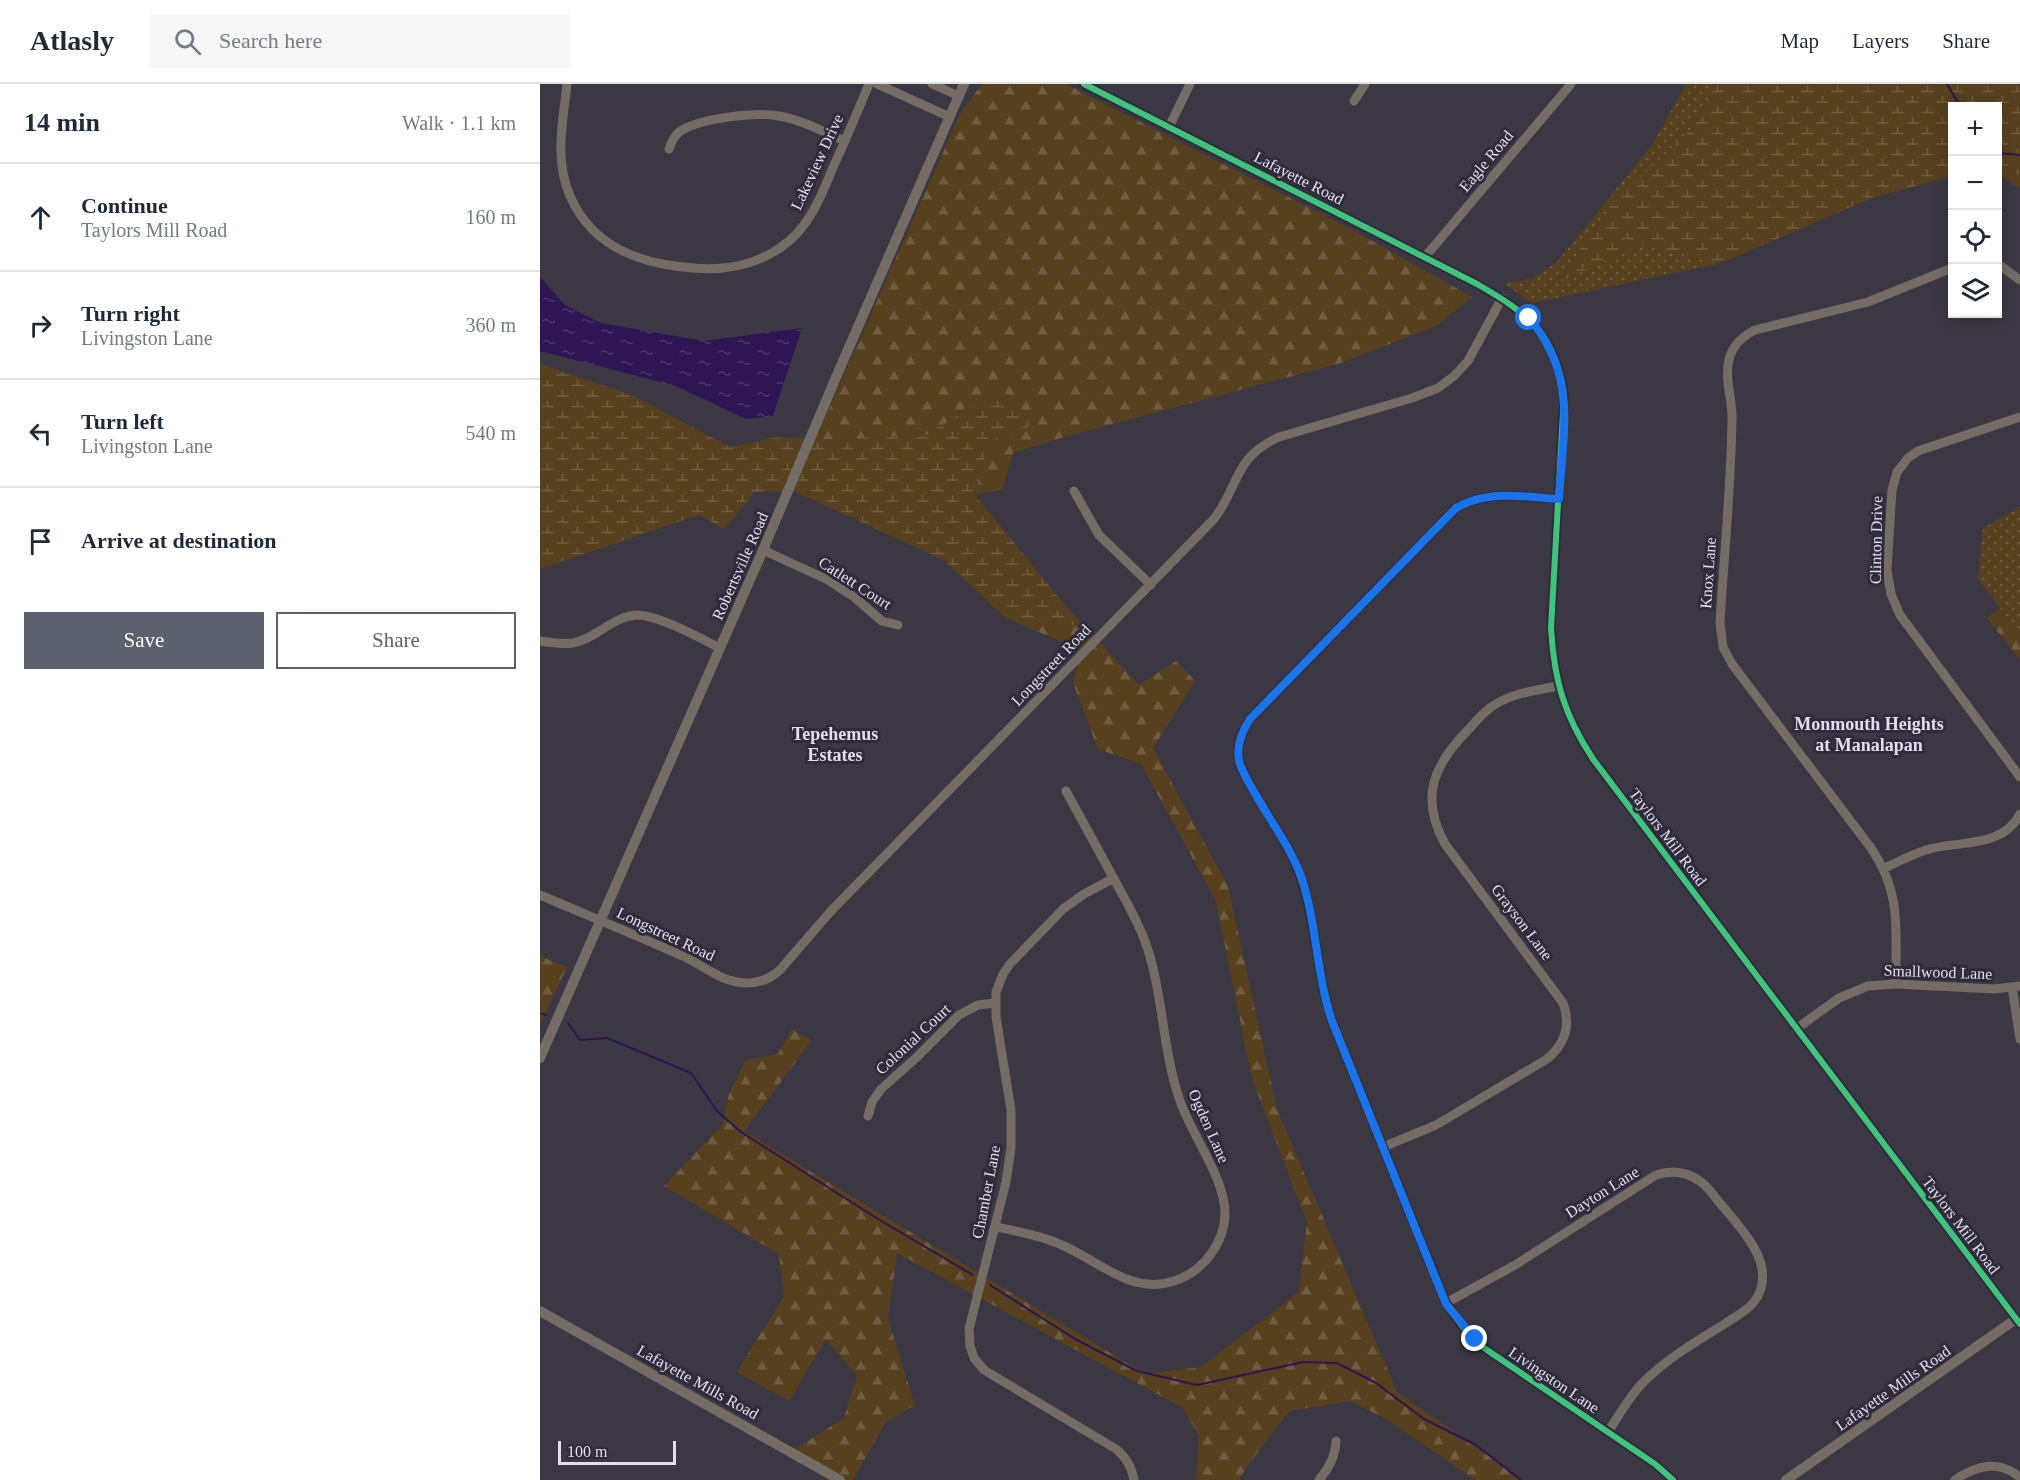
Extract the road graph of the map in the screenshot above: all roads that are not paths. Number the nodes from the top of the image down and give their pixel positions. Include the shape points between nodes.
1 (567, 84) edge
2 (870, 84) edge
3 (877, 84) edge
4 (932, 84) edge
5 (964, 84) edge
6 (1084, 84) edge
7 (1190, 84) edge
8 (1365, 84) edge
9 (1571, 84) edge
10 (959, 96) junction
11 (1354, 101) dead end
12 (950, 117) junction
13 (1169, 127) junction
14 (845, 141) junction
15 (669, 149) dead end
16 (1425, 257) junction
17 (2002, 267) edge
18 (1948, 270) edge
19 (2020, 280) edge
20 (1502, 298) junction
21 (2020, 417) edge
22 (1074, 491) dead end
23 (1559, 499) junction
24 (764, 550) junction
25 (1151, 585) junction
26 (898, 625) dead end
27 (540, 641) edge
28 (720, 648) junction
29 (1558, 686) junction
30 (2020, 777) edge
31 (1066, 791) dead end
32 (2020, 814) edge
33 (1883, 869) junction
34 (1114, 878) junction
35 (540, 895) edge
36 (601, 921) junction
37 (1896, 984) junction
38 (2016, 987) edge
39 (995, 1003) junction
40 (1796, 1029) junction
41 (2020, 1039) edge
42 (540, 1058) edge
43 (868, 1116) dead end
44 (1383, 1147) junction
45 (996, 1227) junction
46 (1446, 1304) junction
47 (540, 1311) edge
48 (2018, 1322) edge
49 (1608, 1432) junction
50 (1336, 1441) dead end
51 (2020, 1478) edge
52 (840, 1480) edge
53 (1134, 1480) edge
54 (1319, 1480) edge
55 (1673, 1480) edge
56 (1786, 1480) edge
57 (1955, 1480) edge

1 - 14 street, Lakeview Drive via 560,151 563,176 573,202 604,240 631,256 662,265 726,269 776,251 810,215
2 - 14 street, Lakeview Drive
3 - 12 street
4 - 10 street
5 - 10 street, Robertsville Road
6 - 13 street, Lafayette Road
7 - 13 street
8 - 11 street
9 - 16 street, Eagle Road
10 - 12 street, Robertsville Road
12 - 24 street, Robertsville Road
13 - 16 street, Lafayette Road
14 - 15 street via 788,118 747,114 689,127 677,134
16 - 20 street, Lafayette Road
17 - 19 street
18 - 33 street, Knox Lane via 1868,302 1755,330 1742,338 1728,362 1732,418 1720,623 1723,647
20 - 23 street, Taylors Mill Road via 1523,312 1538,329 1560,374 1564,417
20 - 25 street, Longstreet Road via 1468,361 1438,388 1279,437 1258,448 1240,468 1214,519
21 - 30 street, Clinton Drive via 1918,451 1901,465 1892,490 1887,570 1900,615
22 - 25 street via 1099,535
23 - 29 street, Taylors Mill Road via 1551,628
23 - 44 street, Livingston Lane via 1490,495 1456,508 1250,719 1241,735 1240,762 1287,845 1301,879 1326,1002
24 - 26 street, Catlett Court via 828,580 882,621
24 - 28 street, Robertsville Road
25 - 36 street, Longstreet Road via 831,911 773,976 759,982 733,982
27 - 28 street via 573,643 625,617 640,615
28 - 36 street, Robertsville Road
29 - 40 street, Taylors Mill Road via 1576,731 1593,759
29 - 44 street, Grayson Lane via 1506,699 1485,711 1443,759 1432,801 1435,823 1445,844 1563,1002 1567,1025 1563,1040 1547,1059 1448,1119
31 - 34 street, Ogden Lane
32 - 33 street via 2008,831 1991,839 1927,850
33 - 37 street, Knox Lane via 1897,915
34 - 39 street, Chamber Lane via 1071,902 1010,964 999,983
34 - 45 street, Ogden Lane via 1149,951 1178,1096 1221,1191 1225,1213 1220,1236 1210,1256 1197,1269 1174,1281 1152,1285 1122,1278 1057,1243
35 - 36 street, Longstreet Road
36 - 42 street, Robertsville Road
37 - 38 street, Smallwood Lane
37 - 40 street, Smallwood Lane via 1868,986 1848,993
38 - 41 street
39 - 43 street, Colonial Court via 978,1005 959,1015 880,1089
39 - 45 street, Chamber Lane via 1011,1125 1009,1167
40 - 48 street, Taylors Mill Road
44 - 46 street, Livingston Lane
45 - 53 street, Chamber Lane via 969,1329 974,1358 990,1374 1116,1449 1125,1458
46 - 49 street, Livingston Lane via 1484,1348
46 - 49 street, Dayton Lane via 1656,1175 1677,1172 1700,1180 1759,1256 1763,1276 1760,1291 1749,1308 1649,1376
47 - 52 street, Lafayette Mills Road
48 - 56 street, Lafayette Mills Road
49 - 55 street, Livingston Lane
50 - 54 street via 1331,1462
51 - 57 street via 2001,1467 1984,1466

